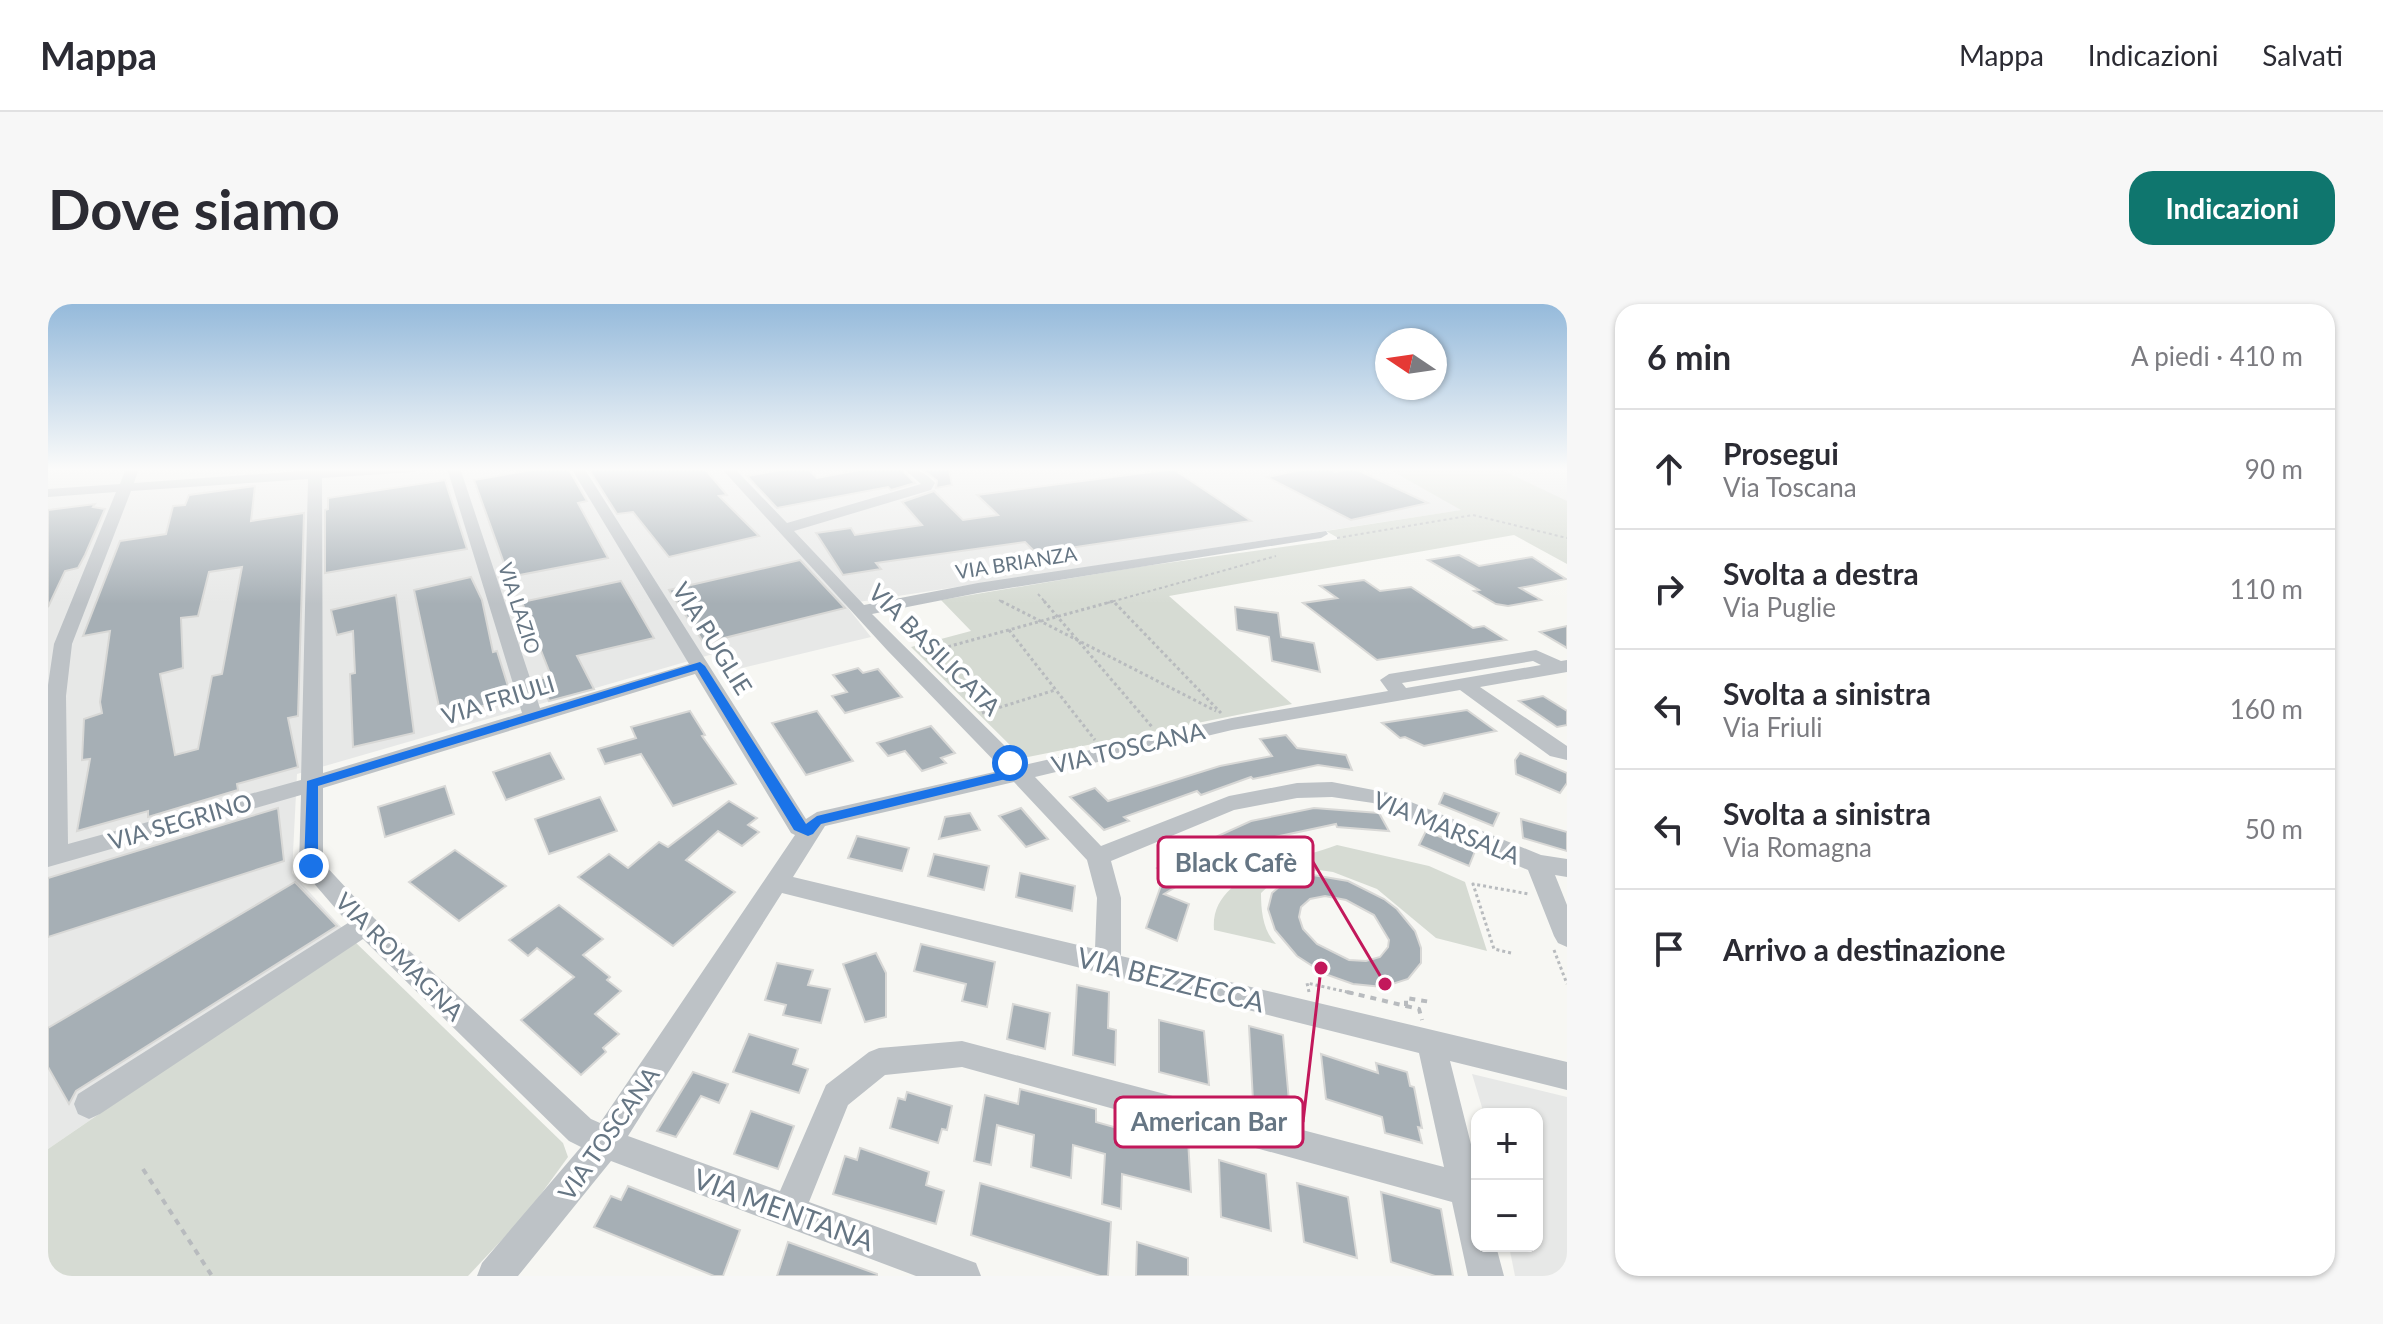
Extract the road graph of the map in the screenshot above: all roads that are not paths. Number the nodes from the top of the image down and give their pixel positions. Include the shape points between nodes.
1 (113, 513) edge
2 (315, 513) edge
3 (468, 513) edge
4 (605, 513) edge
5 (769, 513) edge
6 (836, 513) edge
7 (783, 529) junction
8 (1321, 534) road end
9 (860, 611) junction
10 (700, 666) junction
11 (1562, 666) edge
12 (1463, 684) junction
13 (1401, 695) junction
14 (52, 697) edge
15 (533, 716) junction
16 (1567, 753) edge
17 (1018, 772) junction
18 (312, 784) junction
19 (808, 831) junction
20 (52, 856) edge
21 (1098, 857) junction
22 (1538, 864) junction
23 (1567, 868) edge
24 (775, 882) junction
25 (365, 925) junction
26 (1560, 942) edge
27 (1108, 964) junction
28 (1426, 1031) junction
29 (1567, 1076) edge
30 (89, 1104) dead end
31 (605, 1143) junction
32 (1466, 1189) junction
33 (789, 1211) junction
34 (1471, 1211) edge
35 (1480, 1252) edge
36 (495, 1276) edge
37 (963, 1276) edge
38 (1486, 1276) edge

1 - 14 street via 68,627
2 - 18 street, VIA ROMAGNA
3 - 15 street, VIA LAZIO
4 - 10 street, VIA PUGLIE
5 - 7 street, VIA BASILICATA
6 - 7 street
7 - 9 street, VIA BASILICATA
8 - 9 street, VIA BRIANZA
9 - 17 street, VIA BASILICATA
10 - 15 street, VIA FRIULI
10 - 19 street, VIA PUGLIE via 799,827
11 - 12 street, VIA TOSCANA
11 - 13 street via 1536,655 1389,680
12 - 13 street, VIA TOSCANA
12 - 16 street
13 - 17 street, VIA TOSCANA via 1232,724
14 - 20 street
15 - 18 street, VIA FRIULI
17 - 19 street, VIA TOSCANA via 817,820
17 - 21 street, VIA BASILICATA
18 - 20 street, VIA SEGRINO
18 - 25 street, VIA ROMAGNA via 311,866
19 - 24 street, VIA TOSCANA
21 - 22 street, VIA MARSALA via 1204,811 1263,795 1332,788 1371,795
21 - 27 street, VIA BASILICATA via 1109,898
22 - 23 street, VIA MARSALA
22 - 26 street
24 - 27 street, VIA BEZZECCA
24 - 31 street, VIA TOSCANA
25 - 30 street
25 - 31 street, VIA ROMAGNA via 580,1130
27 - 28 street, VIA BEZZECCA
28 - 29 street, VIA BEZZECCA
28 - 32 street
31 - 33 street, VIA MENTANA
31 - 36 street, VIA TOSCANA
32 - 33 street via 962,1054 879,1062 837,1095
32 - 34 street
33 - 37 street, VIA MENTANA
35 - 38 street

